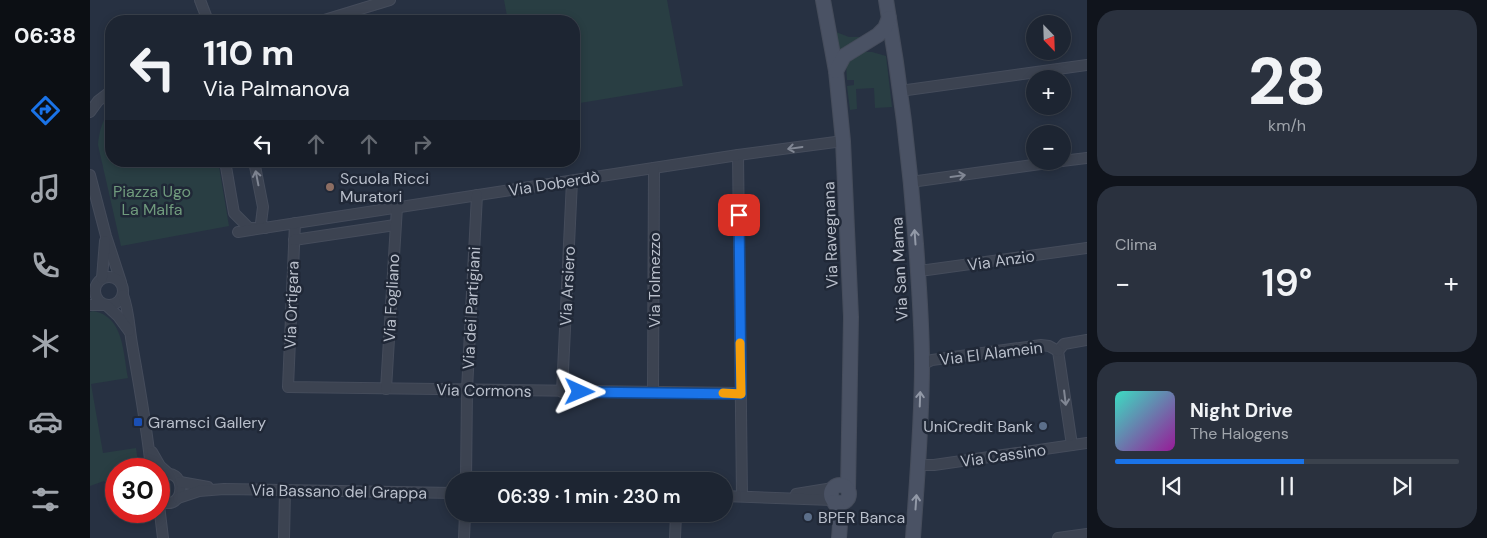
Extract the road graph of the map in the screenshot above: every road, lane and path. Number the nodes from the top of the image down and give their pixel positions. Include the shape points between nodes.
1 (390, 0) edge
2 (822, 0) edge
3 (886, 0) edge
4 (203, 1) edge
5 (206, 15) edge
6 (341, 15) edge
7 (889, 18) junction
8 (1087, 65) edge
9 (836, 71) junction
10 (900, 92) junction
11 (105, 96) edge
12 (90, 112) edge
13 (843, 141) junction
14 (738, 155) junction
15 (1087, 158) edge
16 (1071, 160) edge
17 (1026, 166) edge
18 (226, 167) edge
19 (255, 167) edge
20 (654, 168) junction
21 (90, 175) edge
22 (572, 180) junction
23 (911, 185) junction
24 (477, 195) junction
25 (397, 207) junction
26 (262, 211) junction
27 (240, 219) junction
28 (295, 223) junction
29 (395, 225) junction
30 (264, 228) junction
31 (238, 232) dead end
32 (106, 236) junction
33 (294, 240) junction
34 (1087, 248) edge
35 (917, 267) junction
36 (121, 282) junction
37 (96, 285) edge
38 (123, 295) junction
39 (90, 305) edge
40 (106, 305) junction
41 (129, 331) junction
42 (1087, 340) edge
43 (1058, 351) junction
44 (922, 365) junction
45 (288, 387) joint
46 (386, 389) junction
47 (467, 390) junction
48 (562, 392) junction
49 (653, 393) junction
50 (741, 394) junction
51 (147, 430) junction
52 (1087, 443) edge
53 (1072, 445) junction
54 (150, 458) edge
55 (155, 458) edge
56 (918, 465) junction
57 (466, 472) edge
58 (170, 474) edge
59 (180, 482) junction
60 (224, 489) junction
61 (285, 490) junction
62 (445, 493) edge
63 (837, 493) junction
64 (733, 496) edge
65 (742, 496) junction
66 (176, 499) junction
67 (170, 501) edge
68 (170, 505) edge
69 (465, 522) edge
70 (676, 522) edge
71 (162, 523) edge
72 (1087, 534) edge
73 (163, 538) edge
74 (284, 538) edge
75 (464, 538) edge
76 (675, 538) edge
77 (839, 538) edge
78 (913, 538) edge
79 (1058, 538) edge

1 - 6 street
2 - 9 street, Via Ravegnana
3 - 7 street, Via San Mama
4 - 5 street
7 - 9 street via 886,28 878,36 844,56
7 - 10 street, Via San Mama
8 - 10 street
9 - 13 street, Via Ravegnana
10 - 23 street, Via San Mama
11 - 12 street
13 -> 14 street, Via Doberdò
13 - 63 street, Via Ravegnana via 851,317 847,470
14 - 20 street, Via Doberdò
14 - 50 street
15 - 16 street
23 -> 17 street via 918,181
18 - 27 street via 234,213
26 -> 19 street
20 - 22 street, Via Doberdò
20 - 49 street, Via Tolmezzo
21 - 32 street
22 - 24 street, Via Doberdò
22 - 48 street, Via Arsiero
35 -> 23 street, Via San Mama
24 - 25 street, Via Doberdò
24 - 47 street, Via dei Partigiani
25 - 28 street, Via Doberdò
25 - 29 street, Via Fogliano
26 - 27 street via 251,220
26 - 30 street
27 - 30 street via 250,228
28 - 30 street, Via Doberdò
28 - 33 street, Via Ortigara
29 - 33 street
29 - 46 street, Via Fogliano
30 - 31 street
32 - 36 street
32 - 37 street
33 - 45 street, Via Ortigara
34 - 35 street, Via Anzio via 927,270
35 - 44 street, Via San Mama
36 - 37 street via 114,277
36 - 38 street
37 - 40 street via 95,296
38 - 40 street via 119,302
38 - 41 street via 128,308
39 - 40 street
40 - 41 street
41 - 51 street
42 - 43 street, Via El Alamein via 1064,344
43 - 44 street, Via El Alamein via 1041,345 932,360
43 -> 53 street
56 -> 44 street, Via San Mama
45 - 46 street, Via Cormons
46 - 47 street, Via Cormons
47 - 48 street, Via Cormons
47 - 57 street, Via dei Partigiani
48 - 49 street, Via Cormons
49 - 50 street, Via Cormons
50 - 65 street
51 - 54 street
51 - 55 street
52 - 53 street, Via Cassino
53 - 56 street, Via Cassino
78 -> 56 street, Via San Mama
58 - 59 street
59 - 60 street, Via Bassano del Grappa
59 - 66 street via 181,490
60 - 61 street, Via Bassano del Grappa
60 - 66 street, Via Bassano del Grappa via 199,491
61 - 62 street, Via Bassano del Grappa
61 - 74 street
63 - 65 street
63 - 77 street, Via Ravegnana
64 - 65 street
66 - 67 street
66 - 68 street
69 - 75 street
70 - 76 street
71 - 73 street
72 - 79 street

